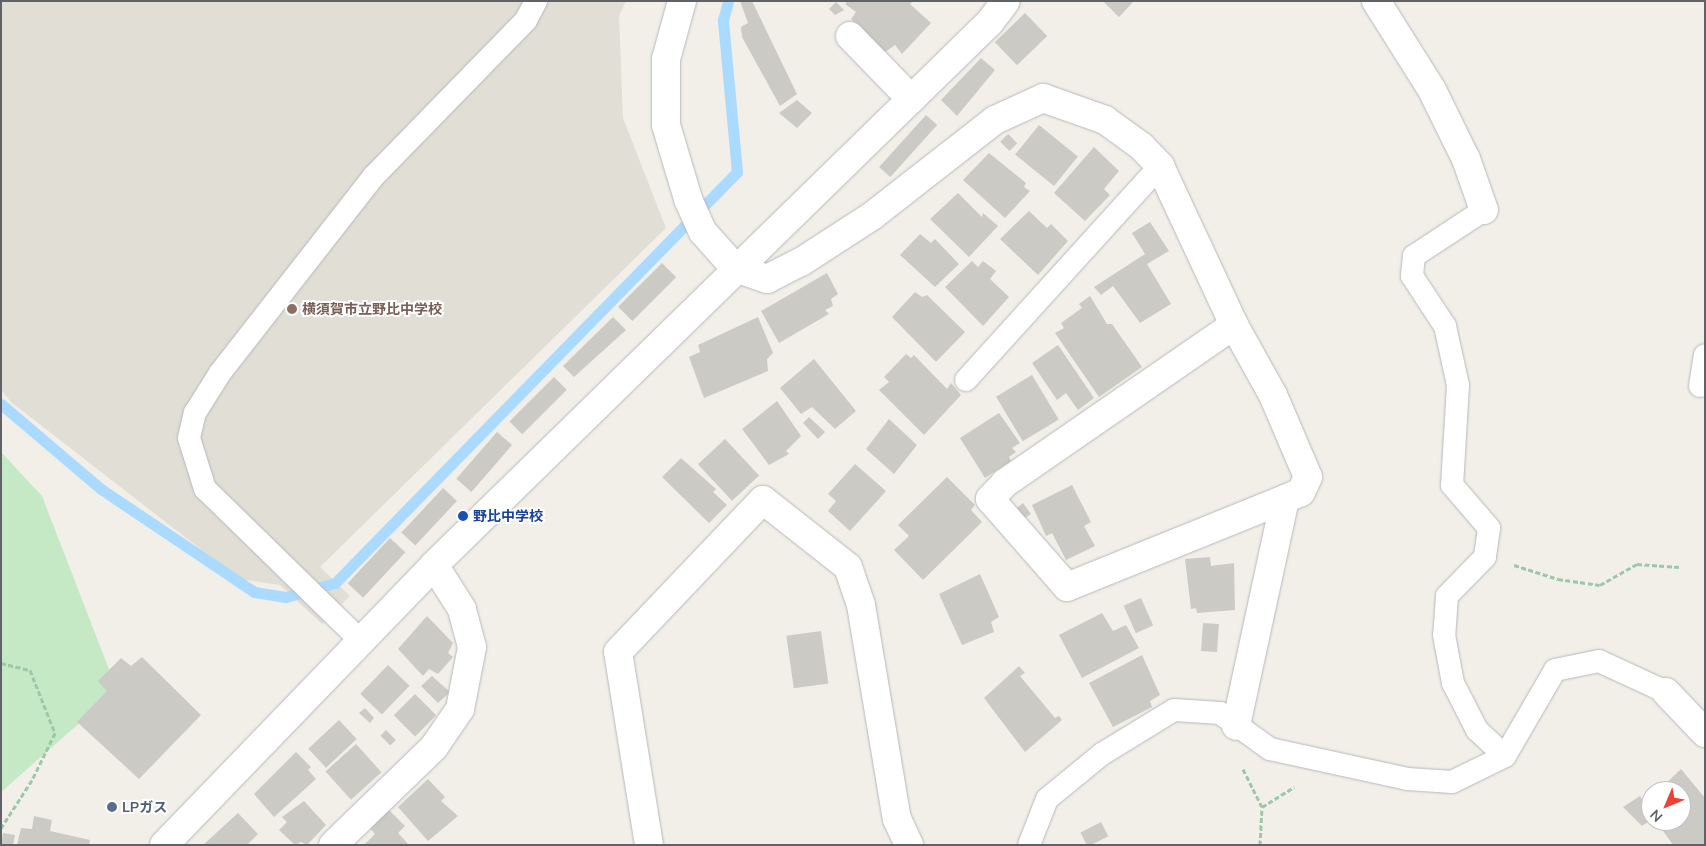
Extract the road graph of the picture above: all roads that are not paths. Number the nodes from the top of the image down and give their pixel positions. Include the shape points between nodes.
1 (536, 1) edge
2 (682, 1) edge
3 (1006, 1) edge
4 (1376, 1) edge
5 (850, 36) dead end
6 (911, 99) junction
7 (1160, 166) junction
8 (1484, 210) joint
9 (735, 268) junction
10 (1234, 325) junction
11 (1705, 354) edge
12 (966, 380) dead end
13 (1700, 386) dead end
14 (1285, 499) junction
15 (434, 565) junction
16 (360, 640) junction
17 (1666, 692) joint
18 (1236, 726) junction
19 (1705, 733) edge
20 (1505, 756) junction
21 (164, 845) edge
22 (333, 845) edge
23 (650, 845) edge
24 (909, 845) edge
25 (1029, 845) edge

1 - 16 lane via 526,20 373,177 220,373 195,413 189,438 205,489
2 - 9 street via 666,59 666,126 688,199 703,232
3 - 6 street via 990,22
4 - 8 street via 1432,90 1466,159
5 - 6 street
6 - 9 street
7 - 9 street via 1106,120 1043,98 995,120 872,216 801,262 767,279
7 - 10 street
7 - 12 lane
8 - 20 lane via 1414,256 1412,276 1445,326 1458,384 1452,485 1489,528 1485,557 1447,596 1444,635 1453,683 1477,730
9 - 15 street
10 - 14 street via 1273,395 1308,478 1301,492
10 - 14 street via 1005,483 990,499 1067,587
11 - 13 lane
14 - 18 street via 1250,675
15 - 16 street
15 - 22 street via 462,609 472,647 460,709 434,747
16 - 21 street
17 - 19 street
17 - 20 lane via 1599,661 1555,670
18 - 20 lane via 1270,749 1408,779 1452,782
18 - 25 lane via 1220,713 1174,710 1102,754 1047,799
23 - 24 street via 618,652 763,500 848,567 861,605 897,819

